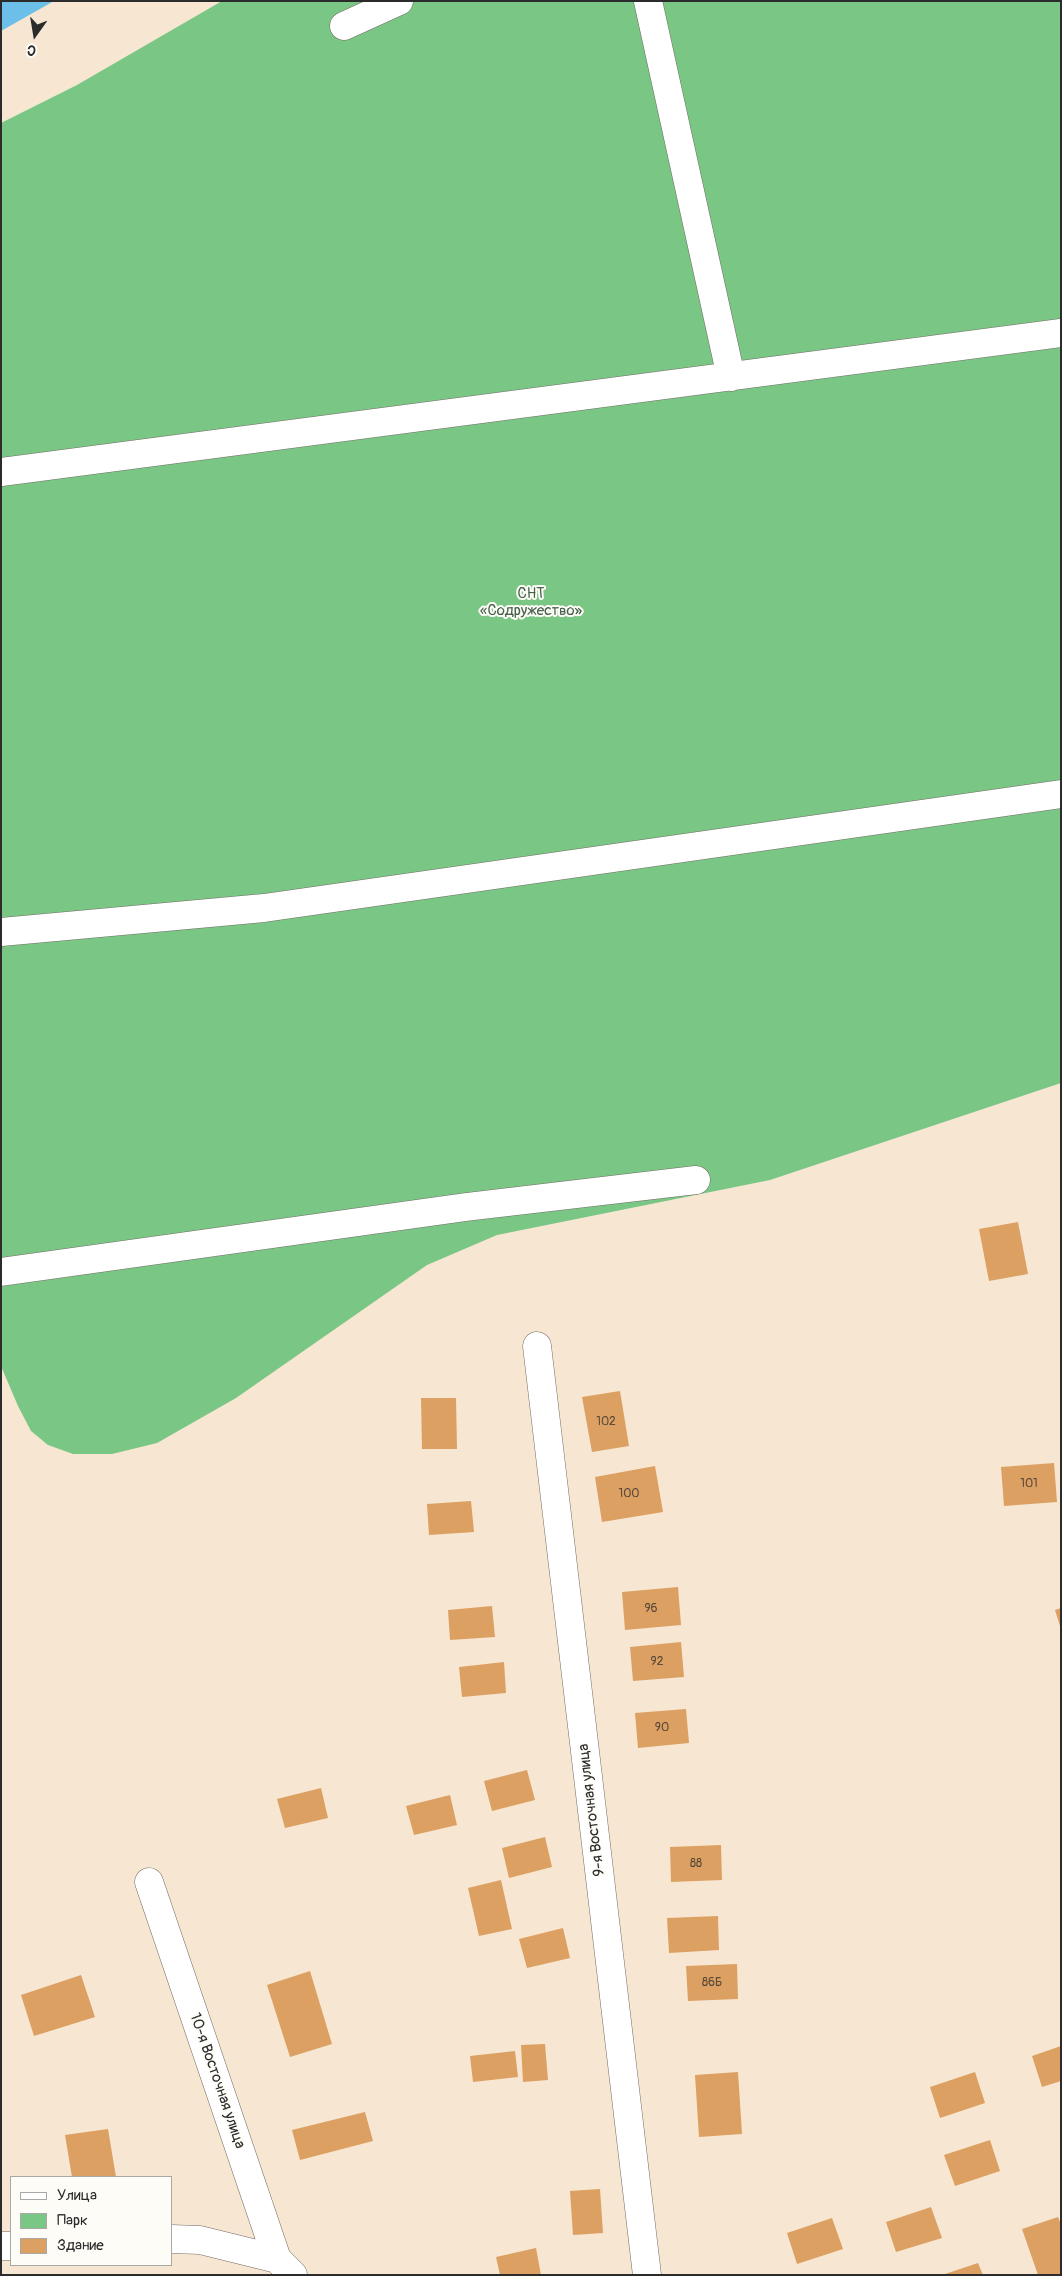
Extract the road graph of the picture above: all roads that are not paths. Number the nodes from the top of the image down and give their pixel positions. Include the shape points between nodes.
1 (399, 1) edge
2 (648, 1) edge
3 (344, 26) dead end
4 (1061, 333) edge
5 (731, 378) junction
6 (1, 472) edge
7 (1061, 794) edge
8 (1, 932) edge
9 (696, 1180) dead end
10 (1, 1272) edge
11 (537, 1346) dead end
12 (149, 1882) dead end
13 (172, 2239) edge
14 (285, 2267) edge
15 (647, 2275) edge

1 - 3 street
2 - 5 street
4 - 5 street
5 - 6 street
7 - 8 street via 264,908
9 - 10 street via 466,1207
11 - 15 street, 9-я Восточная улица
12 - 14 street, 10-я Восточная улица
13 - 14 street via 200,2240

